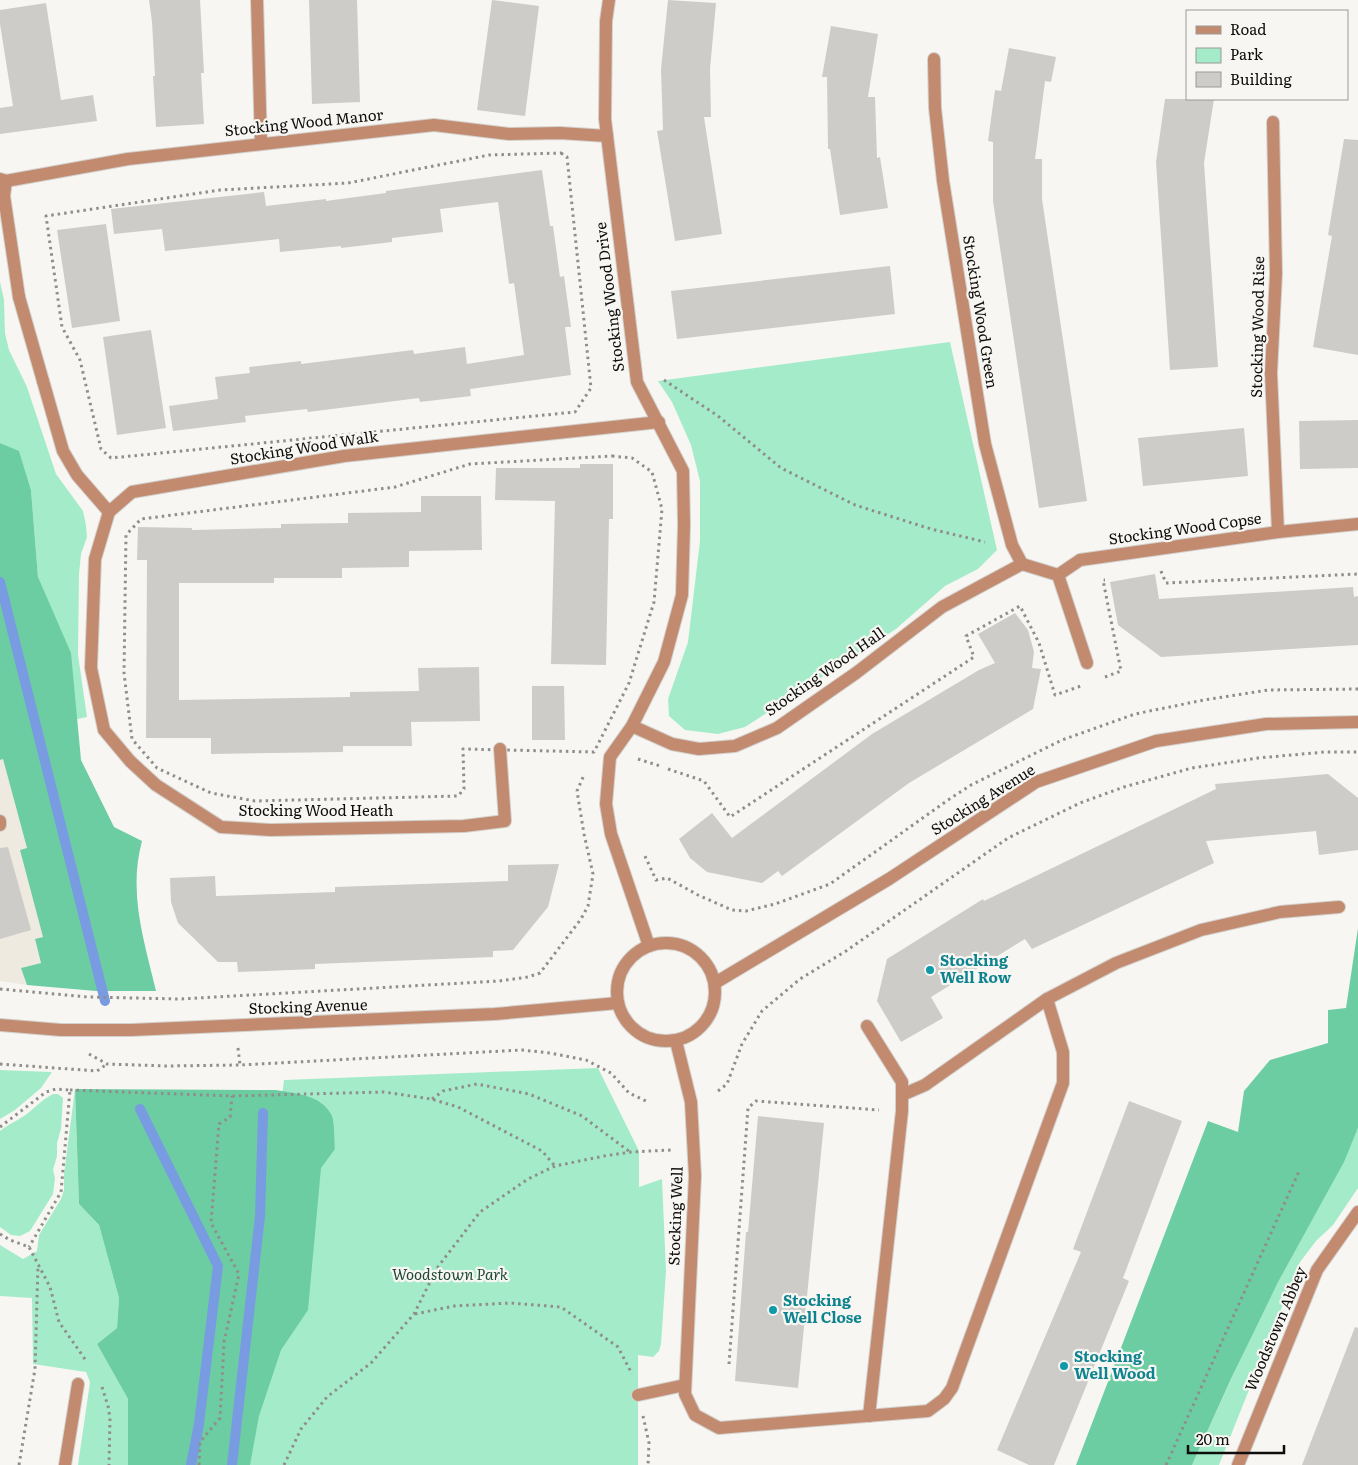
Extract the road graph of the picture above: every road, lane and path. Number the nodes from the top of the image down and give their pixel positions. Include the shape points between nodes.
1 (258, 0) edge
2 (609, 0) edge
3 (934, 59) dead end
4 (1273, 122) dead end
5 (607, 136) junction
6 (260, 144) junction
7 (3, 180) edge
8 (62, 327) joint
9 (664, 380) dead end
10 (659, 422) junction
11 (109, 512) junction
12 (1358, 524) edge
13 (1278, 532) junction
14 (985, 542) dead end
15 (1022, 564) junction
16 (1160, 569) dead end
17 (1358, 574) edge
18 (1058, 575) junction
19 (1113, 578) dead end
20 (1087, 663) dead end
21 (1096, 680) dead end
22 (1088, 683) dead end
23 (1358, 722) edge
24 (632, 726) junction
25 (500, 749) junction
26 (1358, 752) edge
27 (634, 766) dead end
28 (643, 853) dead end
29 (656, 880) dead end
30 (589, 900) dead end
31 (1339, 907) dead end
32 (649, 946) junction
33 (715, 983) junction
34 (0, 989) edge
35 (1047, 999) junction
36 (618, 1003) junction
37 (0, 1025) edge
38 (867, 1026) dead end
39 (676, 1041) junction
40 (238, 1047) dead end
41 (0, 1064) edge
42 (240, 1065) junction
43 (70, 1090) junction
44 (718, 1090) dead end
45 (902, 1095) junction
46 (232, 1096) junction
47 (431, 1100) junction
48 (648, 1102) dead end
49 (902, 1111) junction
50 (0, 1127) edge
51 (694, 1148) junction
52 (631, 1152) junction
53 (555, 1166) junction
54 (1300, 1169) dead end
55 (1358, 1212) edge
56 (0, 1234) edge
57 (29, 1247) junction
58 (38, 1262) junction
59 (414, 1314) junction
60 (729, 1364) dead end
61 (91, 1367) dead end
62 (99, 1379) dead end
63 (78, 1384) dead end
64 (685, 1390) junction
65 (638, 1395) junction
66 (869, 1416) junction
67 (19, 1465) edge
68 (65, 1465) edge
69 (109, 1465) edge
70 (199, 1465) edge
71 (284, 1465) edge
72 (648, 1465) edge
73 (1166, 1465) edge
74 (1238, 1465) edge

1 - 6 street
2 - 5 street, Stocking Wood Drive via 604,119
3 - 15 street, Stocking Wood Green via 935,108 943,181 985,444 1012,545
4 - 13 street, Stocking Wood Rise via 1276,274 1272,373
5 - 6 street, Stocking Wood Manor via 560,132 509,134 434,125
5 - 10 street, Stocking Wood Drive via 637,382
6 - 7 street, Stocking Wood Manor
7 - 11 street, Stocking Wood Manor via 19,297 63,451 77,475
8 - 8 path via 80,360 101,448 110,458 574,412 591,388 567,157 561,153 489,154 348,184 220,190 46,216
9 - 14 path via 718,416 781,468 855,505
10 - 11 street, Stocking Wood Walk via 344,456 132,492
10 - 24 street, Stocking Wood Drive via 683,471 682,595 664,662
11 - 25 street, Stocking Wood Heath via 95,559 91,668 104,730 130,761 156,784 221,828 454,826 505,820
12 - 13 street, Stocking Wood Copse
13 - 18 street, Stocking Wood Copse via 1080,560
15 - 18 street
15 - 24 street, Stocking Wood Hall via 942,607 777,728 735,746 700,749 681,746
16 - 17 path via 1166,583
18 - 20 street
19 - 21 path via 1104,580 1121,671
22 - 27 path via 1055,695 1039,643 1020,606 966,636 974,657 730,816 704,781 638,758
23 - 33 street, Stocking Avenue via 1266,724 1156,741 1036,782 890,879
24 - 32 street, Stocking Wood Drive via 610,757 606,804 611,834
25 - 25 path via 462,748 464,789 458,796 255,800 211,793 157,768 132,739 124,673 126,535 141,519 395,487 470,464 612,456 632,458 652,472 662,509 654,602 629,683 594,752
26 - 44 path via 1258,758 1192,768 1080,803 1008,838 800,980 762,1011 742,1044 727,1084
28 - 29 path
30 - 34 path via 582,919 540,973 499,981 180,999 88,997
31 - 35 street via 1280,912 1201,930 1116,963
32 - 33 street via 677,944 690,949 702,958
32 - 36 street via 626,963 617,989
33 - 39 street via 712,1013 703,1026
35 - 45 street via 925,1085
35 - 66 street via 1063,1052 1063,1083 952,1388 928,1411
36 - 37 street, Stocking Avenue via 476,1015 131,1030 60,1030
36 - 39 street via 623,1017 646,1038
38 - 45 street via 902,1082
39 - 51 street, Stocking Well via 691,1102
40 - 42 path
41 - 42 path via 97,1071 107,1064
42 - 48 path via 522,1050 586,1060 612,1073 629,1093
43 - 46 path
43 - 50 path via 46,1092
43 - 57 path via 60,1192
45 - 49 street
46 - 47 path via 384,1092
46 - 70 path via 230,1117 219,1124 211,1223 238,1274 224,1342 220,1418 200,1442
47 - 52 path via 443,1091 477,1084 529,1094 582,1116
47 - 53 path via 458,1107 542,1151
49 - 60 path via 756,1102 748,1108
49 - 66 street
51 - 52 path
51 - 64 street, Stocking Well
52 - 53 path
53 - 59 path via 528,1179 480,1212 437,1268
54 - 73 path
55 - 74 street, Woodstown Abbey via 1317,1270
56 - 57 path
57 - 58 path
58 - 61 path via 50,1287 59,1322
58 - 67 path via 35,1369
59 - 65 path via 454,1306 510,1303 560,1308 618,1347 635,1379
59 - 71 path via 371,1363 327,1397 301,1429
62 - 69 path via 110,1418
63 - 68 street
64 - 65 street
64 - 66 street via 695,1415 719,1428
65 - 72 path via 649,1444

